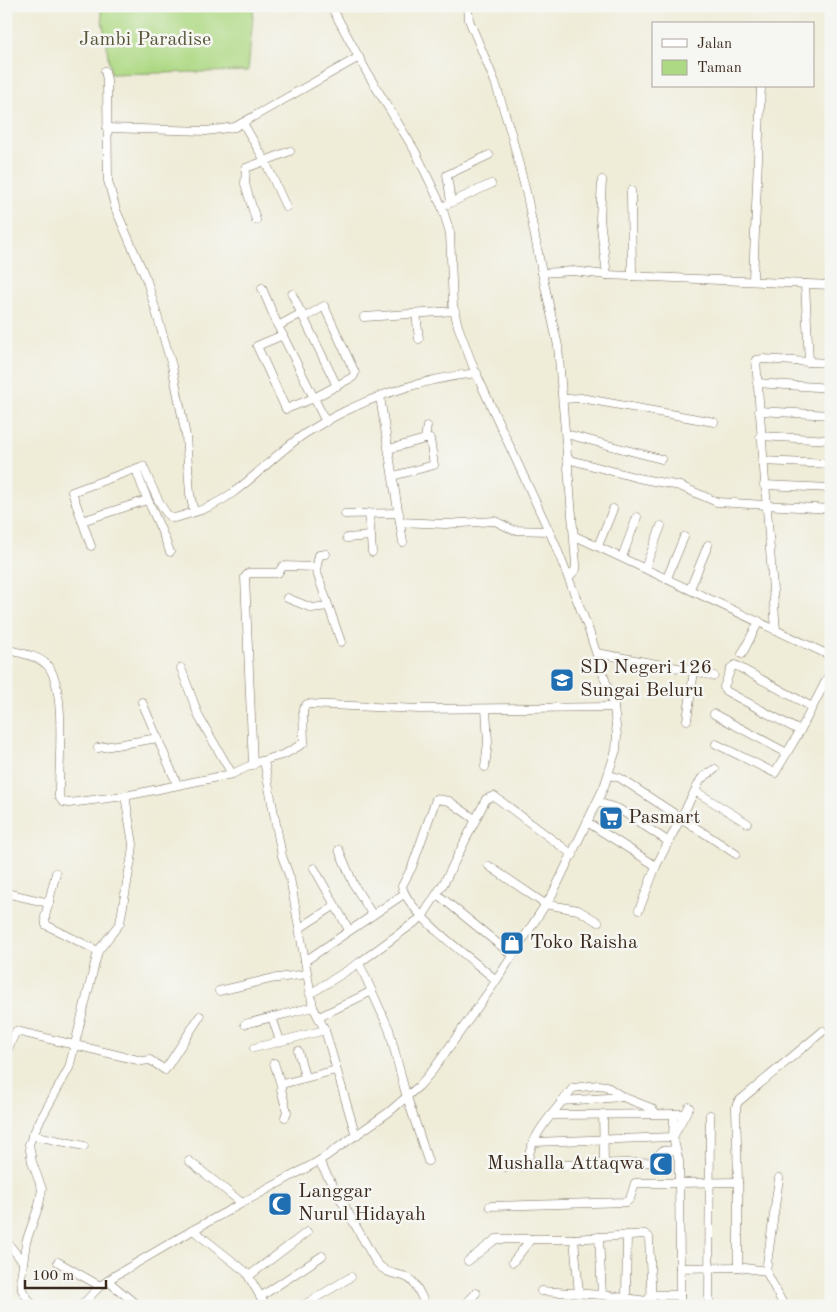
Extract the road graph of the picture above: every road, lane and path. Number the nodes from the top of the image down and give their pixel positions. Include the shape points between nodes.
1 (331, 6) edge
2 (468, 6) edge
3 (358, 57) junction
4 (105, 71) dead end
5 (761, 88) edge
6 (243, 123) junction
7 (106, 128) junction
8 (290, 151) dead end
9 (489, 155) dead end
10 (265, 161) junction
11 (602, 180) dead end
12 (491, 184) dead end
13 (631, 191) dead end
14 (451, 202) junction
15 (286, 207) dead end
16 (442, 207) junction
17 (256, 220) dead end
18 (542, 273) junction
19 (607, 275) junction
20 (632, 276) junction
21 (753, 280) junction
22 (805, 284) junction
23 (831, 285) edge
24 (262, 288) dead end
25 (292, 294) dead end
26 (455, 311) junction
27 (416, 314) junction
28 (303, 316) junction
29 (364, 317) dead end
30 (278, 326) junction
31 (283, 334) junction
32 (419, 339) dead end
33 (809, 362) junction
34 (831, 363) edge
35 (474, 369) junction
36 (757, 383) junction
37 (337, 386) junction
38 (831, 388) edge
39 (380, 396) junction
40 (314, 398) junction
41 (563, 399) junction
42 (759, 411) junction
43 (831, 415) edge
44 (326, 422) junction
45 (714, 422) dead end
46 (427, 426) dead end
47 (566, 434) junction
48 (760, 436) junction
49 (425, 438) junction
50 (831, 440) edge
51 (389, 450) junction
52 (662, 458) dead end
53 (568, 459) junction
54 (762, 460) junction
55 (831, 464) edge
56 (136, 469) junction
57 (393, 476) junction
58 (764, 485) junction
59 (831, 488) edge
60 (148, 500) junction
61 (765, 503) junction
62 (613, 509) dead end
63 (831, 509) edge
64 (194, 512) junction
65 (369, 513) junction
66 (399, 513) junction
67 (345, 514) dead end
68 (637, 518) dead end
69 (82, 522) junction
70 (400, 522) junction
71 (661, 526) dead end
72 (548, 531) junction
73 (371, 536) junction
74 (575, 536) junction
75 (684, 536) dead end
76 (347, 538) dead end
77 (403, 542) dead end
78 (708, 545) dead end
79 (91, 546) dead end
80 (598, 546) junction
81 (170, 552) dead end
82 (372, 552) dead end
83 (326, 554) dead end
84 (622, 557) junction
85 (316, 567) junction
86 (645, 568) junction
87 (569, 577) junction
88 (667, 578) junction
89 (690, 589) junction
90 (287, 598) dead end
91 (328, 606) junction
92 (759, 621) junction
93 (776, 630) junction
94 (341, 642) dead end
95 (6, 650) edge
96 (597, 653) junction
97 (742, 654) dead end
98 (831, 656) edge
99 (181, 668) dead end
100 (694, 671) junction
101 (831, 671) edge
102 (714, 676) dead end
103 (142, 702) dead end
104 (614, 706) junction
105 (812, 707) junction
106 (486, 708) junction
107 (714, 714) dead end
108 (686, 720) dead end
109 (800, 730) junction
110 (158, 738) junction
111 (716, 744) dead end
112 (98, 748) dead end
113 (788, 754) junction
114 (264, 761) junction
115 (253, 764) junction
116 (485, 767) dead end
117 (715, 769) dead end
118 (232, 774) junction
119 (609, 775) junction
120 (176, 784) junction
121 (695, 791) junction
122 (125, 796) junction
123 (597, 802) junction
124 (682, 817) junction
125 (476, 820) junction
126 (587, 822) junction
127 (747, 823) dead end
128 (669, 842) junction
129 (339, 850) dead end
130 (736, 854) dead end
131 (573, 855) junction
132 (489, 866) dead end
133 (656, 866) junction
134 (314, 868) dead end
135 (56, 873) dead end
136 (6, 894) edge
137 (404, 894) junction
138 (437, 894) junction
139 (49, 902) junction
140 (545, 904) junction
141 (334, 906) junction
142 (639, 910) dead end
143 (372, 914) junction
144 (422, 917) junction
145 (598, 922) dead end
146 (300, 928) junction
147 (349, 930) junction
148 (98, 951) junction
149 (512, 956) junction
150 (305, 960) junction
151 (359, 962) junction
152 (307, 974) junction
153 (496, 980) junction
154 (219, 991) dead end
155 (372, 991) junction
156 (310, 994) junction
157 (313, 1007) junction
158 (200, 1016) dead end
159 (272, 1017) junction
160 (319, 1017) junction
161 (245, 1024) dead end
162 (325, 1030) junction
163 (823, 1031) dead end
164 (9, 1039) edge
165 (280, 1041) junction
166 (74, 1046) junction
167 (254, 1048) dead end
168 (298, 1051) dead end
169 (6, 1053) edge
170 (274, 1063) dead end
171 (336, 1070) junction
172 (305, 1077) junction
173 (281, 1085) junction
174 (409, 1097) junction
175 (622, 1097) junction
176 (561, 1101) junction
177 (689, 1107) dead end
178 (603, 1114) junction
179 (656, 1114) junction
180 (674, 1114) junction
181 (684, 1114) junction
182 (710, 1115) dead end
183 (551, 1116) junction
184 (285, 1117) dead end
185 (32, 1136) junction
186 (356, 1136) junction
187 (673, 1137) junction
188 (604, 1139) junction
189 (534, 1142) junction
190 (84, 1146) dead end
191 (676, 1150) junction
192 (189, 1161) dead end
193 (319, 1161) junction
194 (428, 1161) dead end
195 (604, 1163) junction
196 (527, 1166) junction
197 (505, 1168) dead end
198 (779, 1178) dead end
199 (679, 1182) junction
200 (710, 1182) junction
201 (738, 1182) junction
202 (242, 1203) junction
203 (490, 1206) dead end
204 (193, 1230) junction
205 (307, 1232) dead end
206 (627, 1235) junction
207 (599, 1237) junction
208 (531, 1239) junction
209 (574, 1239) junction
210 (6, 1241) edge
211 (322, 1256) dead end
212 (468, 1261) dead end
213 (23, 1262) junction
214 (58, 1262) dead end
215 (514, 1262) dead end
216 (738, 1267) junction
217 (680, 1268) junction
218 (710, 1268) junction
219 (766, 1271) junction
220 (249, 1276) junction
221 (351, 1277) dead end
222 (108, 1281) junction
223 (100, 1286) junction
224 (541, 1291) dead end
225 (476, 1293) dead end
226 (578, 1294) junction
227 (602, 1295) junction
228 (651, 1295) junction
229 (680, 1295) junction
230 (626, 1298) junction
231 (262, 1302) edge
232 (33, 1306) edge
233 (81, 1306) edge
234 (138, 1306) edge
235 (302, 1306) edge
236 (426, 1306) edge
237 (464, 1306) edge
238 (652, 1306) edge
239 (681, 1306) edge
240 (709, 1306) edge
241 (784, 1306) edge

1 - 3 street
2 - 18 street via 469,20 512,133
3 - 6 street
3 - 16 street via 415,151
4 - 7 street
5 - 21 street
6 - 7 street via 223,130 206,131
6 - 10 street
7 - 64 street via 108,181 116,210 147,281 172,366 186,436
8 - 10 street
9 - 14 street via 446,176
10 - 15 street
10 - 17 street via 246,168 245,184
11 - 19 street via 600,218
12 - 14 street
13 - 20 street
14 - 16 street
16 - 26 street via 450,233
18 - 19 street via 573,271
18 - 41 street via 558,346
19 - 20 street
20 - 21 street
21 - 22 street
22 - 23 street
22 - 33 street
24 - 30 street
25 - 28 street
26 - 27 street
26 - 35 street
27 - 29 street
27 - 32 street
28 - 30 street
28 - 37 street
28 - 37 street via 324,306 355,373
30 - 31 street
31 - 40 street
31 - 40 street via 257,346 286,409
33 - 34 street
33 - 36 street via 756,360
35 - 39 street
35 - 72 street
36 - 38 street
36 - 42 street
37 - 40 street
39 - 44 street
39 - 51 street
40 - 44 street
41 - 45 street via 581,398
41 - 47 street
42 - 43 street
42 - 48 street
44 - 64 street via 306,433 241,489
46 - 49 street
47 - 52 street
47 - 53 street
48 - 50 street
48 - 54 street
49 - 51 street
49 - 57 street via 430,439 434,465
51 - 57 street
53 - 61 street via 680,486 717,502
53 - 74 street
54 - 55 street
54 - 58 street
56 - 60 street
56 - 64 street via 144,466 170,517
56 - 69 street via 72,492
57 - 66 street
58 - 59 street
58 - 61 street
60 - 69 street
60 - 81 street
61 - 63 street
61 - 93 street
62 - 80 street
65 - 66 street
65 - 67 street
65 - 73 street
66 - 70 street
68 - 84 street
69 - 79 street
70 - 72 street via 495,521 513,530
70 - 77 street
71 - 86 street
72 - 87 street
73 - 76 street
73 - 82 street
74 - 80 street
74 - 87 street via 576,569
75 - 88 street
78 - 89 street
80 - 84 street
83 - 85 street via 318,555
84 - 86 street
85 - 91 street
85 - 115 street via 283,566 278,573 249,573 245,578
86 - 88 street
87 - 96 street
88 - 89 street
89 - 92 street
90 - 91 street via 312,608
91 - 94 street
92 - 93 street
92 - 97 street
93 - 98 street
95 - 122 street via 38,659 46,664 55,678 60,728 58,789 61,801 68,803
96 - 100 street
96 - 104 street
99 - 118 street via 199,717
100 - 102 street
100 - 108 street
101 - 105 street
103 - 110 street
104 - 106 street
104 - 119 street via 617,736
105 - 109 street
105 - 109 street via 734,665 731,668 724,690
106 - 114 street via 307,704 303,709 305,740 302,746
106 - 116 street via 488,742
107 - 113 street
109 - 113 street
110 - 112 street
110 - 120 street
111 - 113 street via 771,772 778,770
114 - 115 street
114 - 146 street
115 - 118 street
117 - 121 street via 701,779
118 - 120 street
119 - 123 street
119 - 124 street via 620,778
120 - 122 street
121 - 124 street
121 - 127 street
122 - 148 street via 132,854 120,922
123 - 126 street
123 - 128 street via 619,809
124 - 128 street
124 - 130 street
125 - 131 street via 486,799 494,796
125 - 137 street via 449,801 436,799 412,867 402,884
125 - 138 street
126 - 131 street
126 - 133 street
128 - 133 street
129 - 143 street via 354,885
131 - 140 street
132 - 140 street
133 - 142 street
134 - 141 street
135 - 139 street
136 - 139 street
137 - 143 street
137 - 144 street
138 - 144 street
138 - 149 street
139 - 148 street via 45,917 50,929
140 - 145 street via 578,910
140 - 149 street
141 - 146 street
141 - 147 street
143 - 147 street
144 - 151 street
144 - 153 street
146 - 150 street
147 - 150 street
148 - 166 street
149 - 153 street
150 - 152 street
151 - 155 street
151 - 156 street
152 - 154 street
152 - 156 street
153 - 174 street via 433,1070
155 - 160 street
155 - 174 street via 384,1014
156 - 157 street
157 - 159 street
157 - 160 street
158 - 166 street via 165,1070 150,1060 142,1062
159 - 161 street
159 - 165 street
160 - 162 street
162 - 165 street
162 - 171 street
163 - 201 street via 738,1102
164 - 166 street via 16,1031
164 - 169 street
165 - 167 street
166 - 185 street via 64,1079
168 - 172 street
170 - 173 street
171 - 172 street
171 - 186 street
172 - 173 street
173 - 184 street via 288,1112
174 - 186 street
174 - 194 street
175 - 176 street
175 - 176 street via 598,1085 573,1088
175 - 179 street via 651,1108
176 - 183 street
177 - 181 street
178 - 179 street
178 - 183 street
178 - 188 street
179 - 180 street
180 - 181 street
180 - 187 street
181 - 187 street
182 - 200 street
183 - 189 street
185 - 190 street
185 - 213 street via 30,1153 42,1189 29,1228
186 - 193 street
187 - 188 street
187 - 191 street
188 - 189 street
188 - 195 street
189 - 196 street
191 - 195 street via 662,1151 653,1162
191 - 199 street
192 - 202 street
193 - 202 street
193 - 236 street via 376,1262 388,1273 412,1281
195 - 196 street
196 - 197 street
198 - 219 street
199 - 200 street
199 - 203 street via 635,1184 626,1202
199 - 217 street
200 - 201 street
200 - 218 street
201 - 216 street
202 - 204 street
204 - 220 street
204 - 222 street
205 - 220 street
206 - 207 street
206 - 228 street via 646,1234 649,1237
206 - 230 street
207 - 209 street
207 - 227 street
208 - 209 street
208 - 212 street via 496,1239
208 - 215 street
209 - 226 street
210 - 213 street
211 - 231 street
213 - 232 street via 22,1290
214 - 223 street
216 - 218 street
216 - 219 street
217 - 218 street
217 - 229 street
218 - 240 street
219 - 241 street
220 - 231 street
221 - 235 street
222 - 223 street
222 - 234 street
223 - 233 street
224 - 226 street
225 - 237 street
226 - 227 street
227 - 230 street
228 - 229 street
228 - 230 street via 647,1301
228 - 238 street
229 - 239 street

